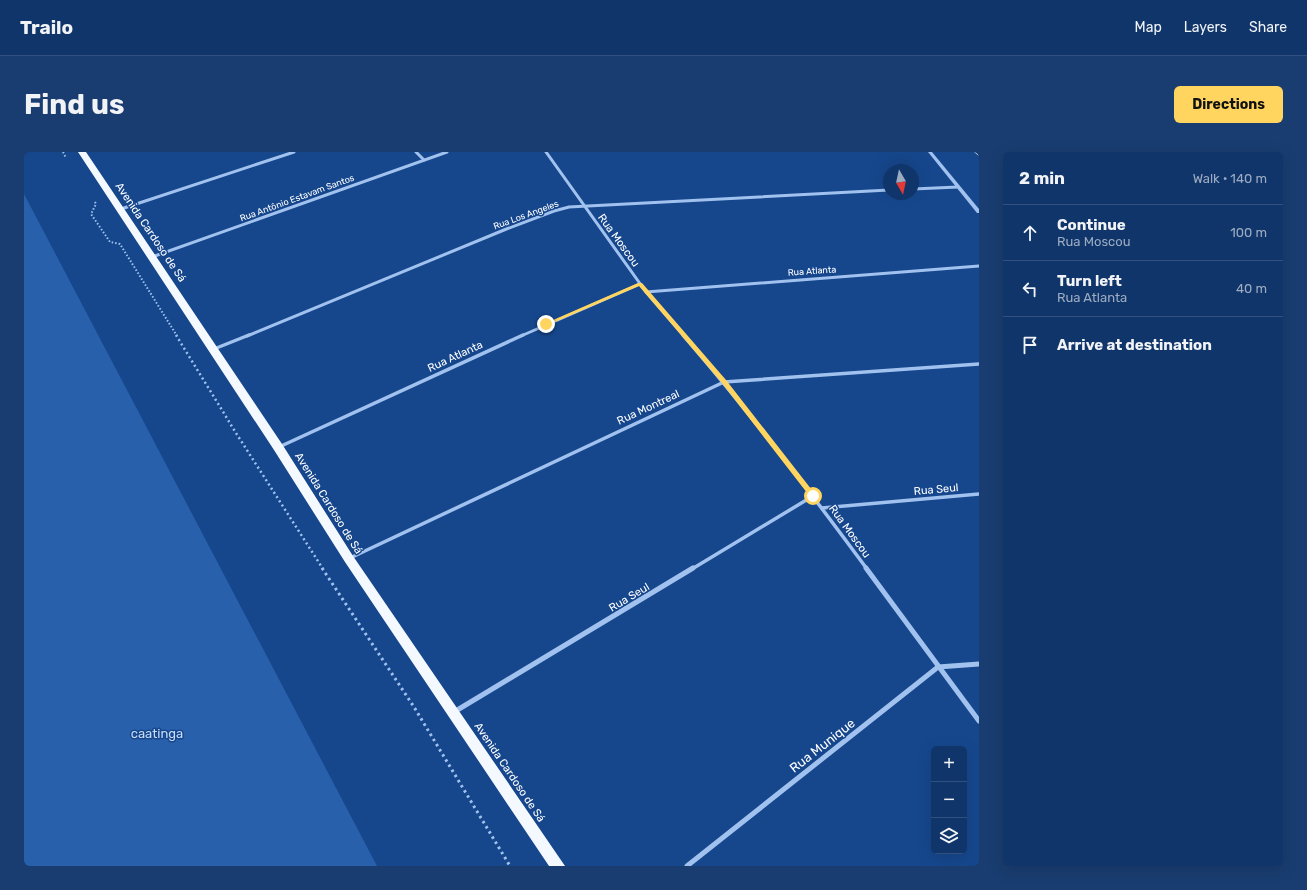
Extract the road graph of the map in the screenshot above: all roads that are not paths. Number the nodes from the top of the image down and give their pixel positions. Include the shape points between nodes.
1 (82, 152) edge
2 (294, 152) edge
3 (416, 152) edge
4 (446, 152) edge
5 (546, 152) edge
6 (930, 152) edge
7 (977, 152) edge
8 (979, 154) edge
9 (424, 160) junction
10 (958, 187) junction
11 (919, 189) edge
12 (883, 190) edge
13 (583, 205) junction
14 (121, 209) junction
15 (979, 212) edge
16 (152, 257) junction
17 (979, 266) edge
18 (640, 284) junction
19 (646, 292) junction
20 (214, 349) junction
21 (979, 364) edge
22 (724, 382) junction
23 (278, 447) junction
24 (979, 494) edge
25 (813, 496) junction
26 (822, 508) junction
27 (349, 559) junction
28 (979, 664) edge
29 (938, 667) junction
30 (454, 713) junction
31 (979, 721) edge
32 (558, 866) edge
33 (687, 866) edge

1 - 14 highway, Avenida Cardoso de Sá
2 - 14 street
3 - 9 street
4 - 9 street, Rua Antônio Estavam Santos
5 - 13 street, Rua Moscou
6 - 10 street
7 - 8 main road
9 - 16 street, Rua Antônio Estavam Santos
10 - 11 street
10 - 15 street
12 - 13 street, Rua Los Angeles
13 - 18 street, Rua Moscou
13 - 20 street, Rua Los Angeles via 554,210
14 - 16 highway, Avenida Cardoso de Sá
16 - 20 highway, Avenida Cardoso de Sá
17 - 19 street, Rua Atlanta
18 - 19 street, Rua Moscou
18 - 23 street, Rua Atlanta via 546,324
19 - 22 street, Rua Moscou
20 - 23 highway, Avenida Cardoso de Sá
21 - 22 street, Rua Montreal
22 - 25 street, Rua Moscou
22 - 27 street, Rua Montreal
23 - 27 highway, Avenida Cardoso de Sá
24 - 26 street, Rua Seul
25 - 26 street, Rua Moscou
25 - 30 street, Rua Seul
26 - 29 street, Rua Moscou
27 - 30 highway, Avenida Cardoso de Sá
28 - 29 street
29 - 31 street, Rua Moscou
29 - 33 street, Rua Munique
30 - 32 highway, Avenida Cardoso de Sá

